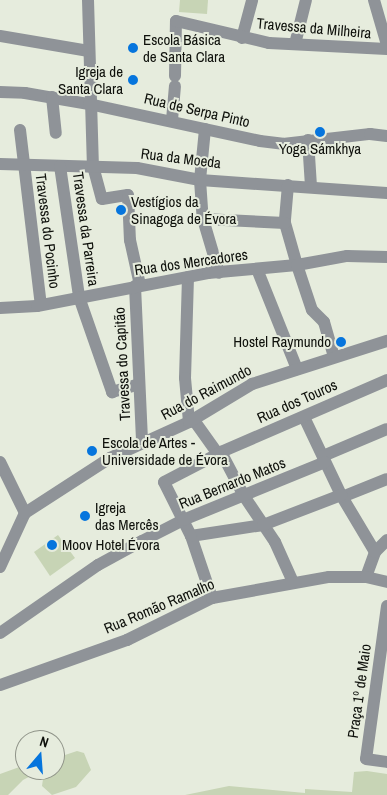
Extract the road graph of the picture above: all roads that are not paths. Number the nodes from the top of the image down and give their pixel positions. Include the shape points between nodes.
1 (88, 0) edge
2 (252, 0) edge
3 (306, 0) edge
4 (374, 0) edge
5 (385, 26) edge
6 (0, 36) edge
7 (242, 38) junction
8 (295, 44) junction
9 (387, 45) edge
10 (387, 49) edge
11 (89, 51) junction
12 (0, 92) edge
13 (52, 97) junction
14 (89, 104) junction
15 (172, 120) junction
16 (205, 129) junction
17 (20, 130) dead end
18 (56, 133) dead end
19 (387, 136) edge
20 (308, 140) junction
21 (0, 164) edge
22 (23, 164) junction
23 (60, 166) junction
24 (95, 169) junction
25 (200, 180) junction
26 (288, 185) junction
27 (311, 187) junction
28 (387, 193) edge
29 (203, 218) junction
30 (285, 223) junction
31 (387, 257) edge
32 (297, 265) junction
33 (257, 269) junction
34 (219, 272) junction
35 (188, 277) junction
36 (137, 286) junction
37 (80, 297) junction
38 (41, 305) junction
39 (0, 308) edge
40 (387, 341) edge
41 (334, 357) junction
42 (297, 369) junction
43 (387, 380) edge
44 (137, 385) junction
45 (304, 417) junction
46 (191, 420) junction
47 (387, 429) edge
48 (142, 442) junction
49 (219, 453) junction
50 (324, 459) junction
51 (0, 462) edge
52 (387, 479) edge
53 (244, 496) junction
54 (342, 496) junction
55 (25, 513) junction
56 (183, 520) junction
57 (263, 525) junction
58 (191, 536) junction
59 (387, 540) edge
60 (375, 552) junction
61 (0, 567) edge
62 (366, 576) junction
63 (292, 582) junction
64 (387, 582) edge
65 (212, 598) junction
66 (387, 606) edge
67 (0, 632) edge
68 (0, 685) edge
69 (387, 762) edge

1 - 11 street
2 - 7 street
3 - 8 street
4 - 5 street
5 - 9 street
6 - 11 street
7 - 8 street, Travessa da Milheira
7 - 15 street, Travessa da Milheira via 176,21
8 - 10 street, Travessa da Milheira
11 - 14 street
12 - 13 street, Rua de Serpa Pinto
13 - 14 street, Rua de Serpa Pinto
13 - 18 street
14 - 15 street, Rua de Serpa Pinto
14 - 24 street
15 - 16 street, Rua de Serpa Pinto
16 - 20 street, Rua de Serpa Pinto via 260,142 283,144
16 - 25 street
17 - 22 street, Travessa do Pocinho
19 - 20 street, Rua de Serpa Pinto via 370,134
20 - 27 street
21 - 22 street, Rua da Moeda
22 - 23 street, Rua da Moeda
22 - 38 street, Travessa do Pocinho
23 - 24 street, Rua da Moeda
23 - 37 street, Travessa da Parreira
24 - 25 street, Rua da Moeda via 137,168
24 - 36 street, Travessa do Capitão via 102,199 128,195
25 - 26 street, Rua da Moeda
25 - 29 street
26 - 27 street, Rua da Moeda
26 - 30 street
27 - 28 street, Rua da Moeda
29 - 30 street
29 - 34 street
30 - 32 street
31 - 32 street, Rua dos Mercadores via 347,256
32 - 33 street, Rua dos Mercadores
32 - 41 street via 312,310 324,322
33 - 34 street, Rua dos Mercadores
33 - 42 street
34 - 35 street, Rua dos Mercadores
35 - 36 street, Rua dos Mercadores
35 - 46 street via 185,378
36 - 37 street, Rua dos Mercadores
36 - 44 street, Travessa do Capitão
37 - 38 street, Rua dos Mercadores
37 - 44 street, Travessa da Parreira via 112,392
38 - 39 street, Rua dos Mercadores
40 - 41 street, Rua do Raimundo
41 - 42 street, Rua do Raimundo
42 - 46 street, Rua do Raimundo via 252,384
43 - 45 street, Rua dos Touros
44 - 48 street, Travessa do Capitão
45 - 49 street, Rua dos Touros
45 - 50 street
46 - 48 street, Rua do Raimundo
46 - 49 street
47 - 50 street, Rua Bernardo Matos
48 - 55 street, Rua do Raimundo via 110,458
49 - 53 street
49 - 56 street, Rua dos Touros via 164,482
50 - 53 street, Rua Bernardo Matos
50 - 54 street
51 - 55 street
52 - 54 street
53 - 56 street, Rua Bernardo Matos
53 - 57 street
54 - 57 street
54 - 60 street
55 - 61 street
56 - 58 street
56 - 67 street, Rua Bernardo Matos via 98,565
57 - 58 street
57 - 63 street via 275,542
58 - 65 street
59 - 60 street
60 - 62 street
62 - 63 street, Rua Romão Ramalho
62 - 64 street, Rua Romão Ramalho
63 - 65 street, Rua Romão Ramalho
65 - 68 street, Rua Romão Ramalho via 127,640
66 - 69 street, Praça 1º de Maio via 366,758

